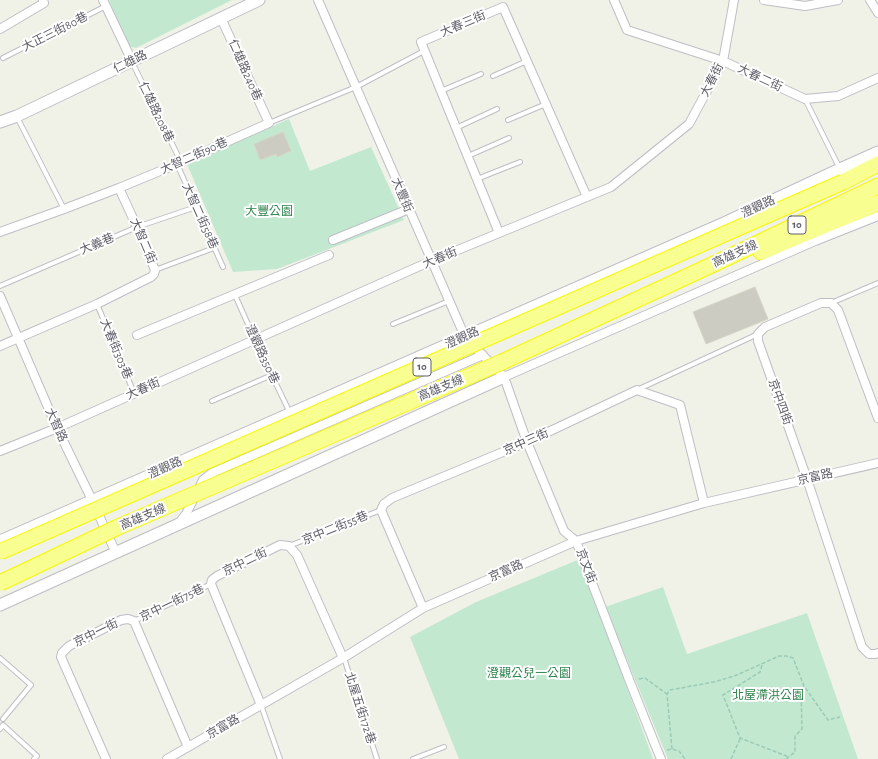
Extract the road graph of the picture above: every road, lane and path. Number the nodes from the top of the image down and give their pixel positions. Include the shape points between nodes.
1 (259, 0) edge
2 (318, 0) edge
3 (614, 0) edge
4 (734, 0) edge
5 (764, 0) edge
6 (838, 0) edge
7 (46, 1) edge
8 (105, 3) edge
9 (502, 3) edge
10 (221, 18) junction
11 (0, 28) edge
12 (424, 51) junction
13 (3, 58) dead end
14 (132, 61) junction
15 (527, 61) junction
16 (723, 62) junction
17 (481, 74) dead end
18 (493, 76) dead end
19 (878, 78) edge
20 (356, 87) junction
21 (441, 91) junction
22 (806, 99) junction
23 (546, 104) junction
24 (497, 109) dead end
25 (17, 116) junction
26 (508, 120) dead end
27 (0, 122) edge
28 (269, 123) junction
29 (456, 128) junction
30 (509, 138) dead end
31 (878, 152) edge
32 (467, 156) junction
33 (520, 162) dead end
34 (179, 164) junction
35 (878, 164) edge
36 (878, 168) edge
37 (841, 175) junction
38 (477, 179) junction
39 (878, 186) edge
40 (119, 188) junction
41 (587, 197) junction
42 (878, 203) edge
43 (196, 207) junction
44 (64, 209) junction
45 (409, 209) junction
46 (878, 216) edge
47 (137, 227) junction
48 (0, 232) edge
49 (499, 233) junction
50 (333, 240) dead end
51 (214, 248) junction
52 (329, 255) dead end
53 (431, 261) junction
54 (716, 263) junction
55 (223, 267) dead end
56 (154, 270) junction
57 (878, 283) edge
58 (0, 286) edge
59 (235, 295) junction
60 (0, 296) edge
61 (449, 301) junction
62 (831, 303) junction
63 (97, 304) junction
64 (393, 324) dead end
65 (758, 334) junction
66 (137, 335) dead end
67 (465, 337) junction
68 (18, 338) junction
69 (255, 340) junction
70 (0, 346) edge
71 (483, 355) junction
72 (272, 376) junction
73 (504, 377) junction
74 (637, 390) junction
75 (134, 393) junction
76 (212, 401) dead end
77 (290, 414) junction
78 (878, 418) edge
79 (56, 428) junction
80 (527, 442) junction
81 (0, 450) edge
82 (878, 463) edge
83 (807, 479) junction
84 (92, 500) junction
85 (704, 503) junction
86 (381, 510) junction
87 (177, 525) junction
88 (576, 540) junction
89 (0, 541) edge
90 (289, 546) junction
91 (0, 552) edge
92 (116, 553) junction
93 (0, 583) edge
94 (211, 584) junction
95 (0, 604) edge
96 (423, 608) junction
97 (134, 621) junction
98 (878, 653) edge
99 (0, 658) edge
100 (343, 658) junction
101 (762, 664) junction
102 (630, 682) junction
103 (804, 686) junction
104 (667, 694) junction
105 (262, 705) junction
106 (840, 717) dead end
107 (3, 719) dead end
108 (0, 729) edge
109 (740, 738) junction
110 (188, 747) junction
111 (444, 747) dead end
112 (672, 750) junction
113 (659, 756) edge
114 (789, 757) junction
115 (34, 759) edge
116 (106, 759) edge
117 (167, 759) edge
118 (280, 759) edge
119 (377, 759) edge
120 (413, 759) edge
121 (685, 759) edge
122 (731, 759) edge
123 (786, 759) edge

1 - 10 street, 仁雄路
2 - 20 street, 大豐街
3 - 16 street, 大春二街 via 627,30
4 - 16 street, 大春街
5 - 6 street via 805,6
7 - 11 street
8 - 13 lane, 大正三街80巷
8 - 14 street
9 - 12 street, 大春三街 via 421,42
9 - 15 street, 大春三街
10 - 14 street, 仁雄路
10 - 28 street, 仁雄路240巷
12 - 20 lane
12 - 21 street
14 - 25 street, 仁雄路
14 - 34 lane, 仁雄路208巷
15 - 18 lane
15 - 23 street, 大春三街
16 - 22 street, 大春二街
16 - 41 street, 大春街 via 689,124 611,187
17 - 21 lane
19 - 22 street, 大春二街 via 838,96
20 - 28 lane
20 - 45 street, 大豐街
21 - 29 street
22 - 37 lane
23 - 26 lane
23 - 41 street, 大春三街
24 - 29 lane
25 - 27 street, 仁雄路
25 - 44 lane
28 - 34 street, 大智二街90巷
29 - 32 street
30 - 32 lane
31 - 37 street, 澄觀路
32 - 38 street
33 - 38 lane
34 - 40 street, 大智二街90巷
34 - 43 lane, 大智二街58巷
35 - 37 highway
36 - 37 highway, 高雄支線 / 10
37 - 67 street, 澄觀路 via 724,223
37 - 91 highway, 高雄支線 / 10, bridge
38 - 49 street
39 - 54 highway, 高雄支線 / 10
40 - 44 street
40 - 47 street, 大智二街
41 - 49 street, 大春街
42 - 54 highway via 744,258
43 - 47 lane, 大義巷
43 - 51 lane, 大智二街58巷
44 - 48 street
45 - 50 street
45 - 53 street, 大豐街
46 - 73 street
47 - 56 street, 大智二街
47 - 58 lane, 大義巷
49 - 53 street, 大春街
51 - 55 lane, 大智二街58巷
51 - 56 lane
52 - 59 street
53 - 61 street, 大豐街
53 - 69 street, 大春街
54 - 93 highway, 高雄支線 / 10, bridge via 502,362 118,528
56 - 63 street, 大智二街 via 151,277
57 - 62 lane
59 - 66 street
59 - 69 lane, 澄觀路350巷
60 - 68 street, 大智路
61 - 64 lane
61 - 67 street, 大豐街
62 - 65 street via 821,303 765,327
62 - 78 street via 838,310
63 - 68 street, 大智二街
63 - 75 lane, 大春街303巷
65 - 74 lane
65 - 83 street, 京中四街 via 758,341
67 - 71 street, 大豐街
67 - 77 street, 澄觀路
68 - 70 street, 大智二街
68 - 79 street, 大智路
69 - 72 lane, 澄觀路350巷
69 - 75 street, 大春街
71 - 73 street, 大豐街
71 - 87 street via 212,473 203,480 186,514
72 - 76 lane
72 - 77 lane, 澄觀路350巷
73 - 80 street, 京文街
73 - 87 street
74 - 80 street, 京中三街
74 - 85 street via 680,405
75 - 79 street, 大春街
77 - 84 street, 澄觀路
79 - 81 street, 大春街
79 - 84 street, 大智路
80 - 86 street, 京中三街 via 392,498
80 - 88 street, 京文街 via 564,531
82 - 83 street, 京富路
83 - 85 street, 京富路
83 - 98 street, 京中四街 via 862,647 869,654
84 - 89 street, 澄觀路
84 - 92 street, 大智路
85 - 88 street, 京富路
86 - 90 lane, 京中二街55巷
86 - 96 street
87 - 92 street
88 - 96 street, 京富路
88 - 102 street, 京文街
90 - 94 street, 京中二街 via 280,545 217,576
90 - 100 street via 297,555
92 - 95 street
94 - 97 lane, 京中一街75巷
94 - 105 street, 京中二街
96 - 100 street, 京富路
97 - 110 street, 京中一街
97 - 116 street, 京中一街 via 121,620 69,646 61,657
99 - 107 lane via 31,686
100 - 105 street, 京富路
100 - 119 lane, 北屋五街172巷
101 - 103 path via 779,656 793,658
101 - 104 path via 737,675 670,690
101 - 109 path via 760,672 723,695
102 - 104 path via 645,678
102 - 113 street, 京文街
103 - 106 path via 828,720
103 - 114 path via 801,689 802,729 795,736 795,752
104 - 112 path
105 - 110 street, 京富路
105 - 118 lane
108 - 115 lane via 3,725 37,756
109 - 114 path
109 - 122 path
110 - 117 street, 京富路
111 - 120 lane
112 - 113 path
112 - 121 path via 679,751
114 - 123 path

